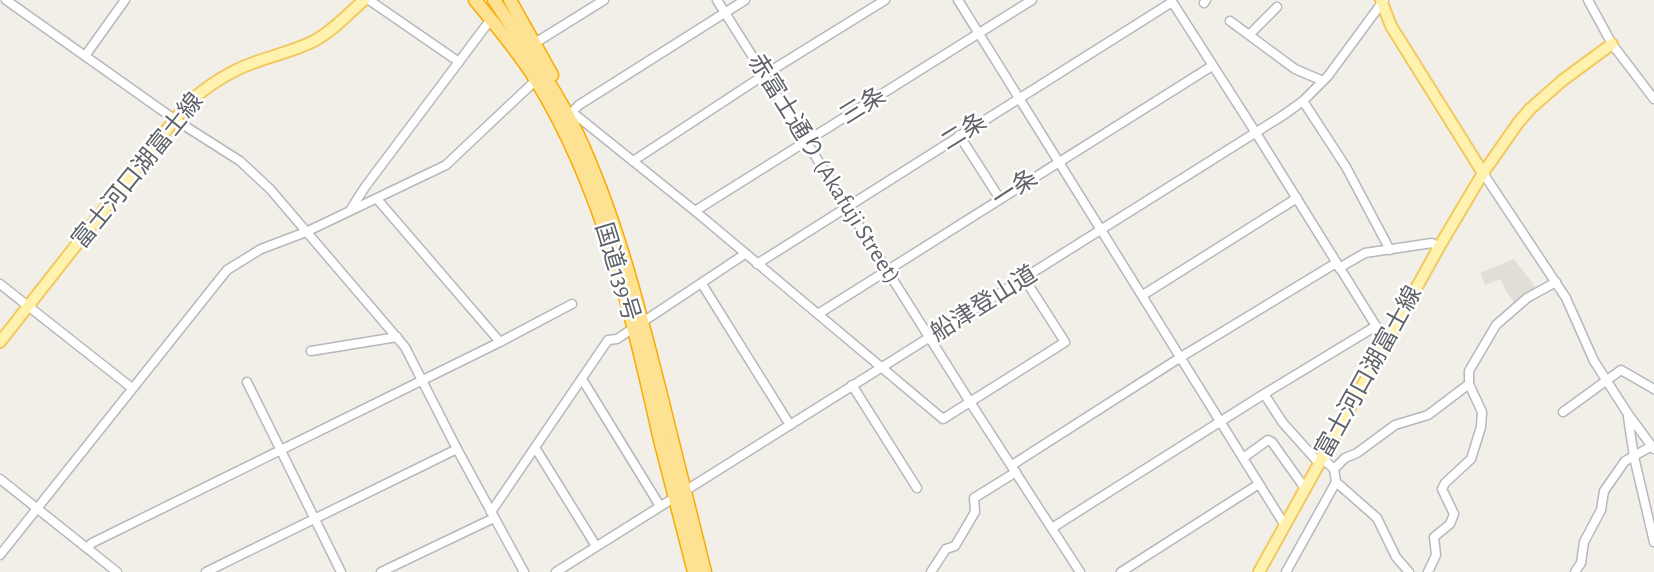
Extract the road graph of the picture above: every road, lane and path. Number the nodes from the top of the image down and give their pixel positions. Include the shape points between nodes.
1 (6, 0) edge
2 (125, 0) edge
3 (364, 0) edge
4 (369, 0) edge
5 (475, 0) edge
6 (494, 0) edge
7 (510, 0) edge
8 (604, 0) edge
9 (717, 0) edge
10 (745, 0) edge
11 (885, 0) edge
12 (958, 0) edge
13 (1032, 0) edge
14 (1588, 0) edge
15 (1171, 1) edge
16 (1382, 1) edge
17 (1277, 7) dead end
18 (725, 12) junction
19 (491, 20) junction
20 (1230, 21) dead end
21 (978, 34) junction
22 (1250, 34) junction
23 (535, 43) junction
24 (1612, 44) junction
25 (85, 56) junction
26 (459, 62) junction
27 (1212, 66) junction
28 (764, 75) junction
29 (536, 80) junction
30 (1323, 81) junction
31 (1019, 98) junction
32 (1654, 99) edge
33 (1303, 101) junction
34 (572, 112) junction
35 (174, 120) junction
36 (1256, 133) junction
37 (577, 134) junction
38 (959, 135) junction
39 (806, 141) junction
40 (633, 161) junction
41 (1059, 161) junction
42 (1483, 173) junction
43 (1297, 198) junction
44 (377, 199) junction
45 (1000, 199) junction
46 (848, 207) junction
47 (350, 210) junction
48 (694, 211) junction
49 (1102, 229) junction
50 (306, 232) junction
51 (1439, 247) junction
52 (1390, 250) junction
53 (745, 254) junction
54 (758, 264) junction
55 (1338, 266) junction
56 (888, 270) junction
57 (1024, 278) junction
58 (1556, 282) junction
59 (0, 284) edge
60 (702, 284) junction
61 (1143, 295) junction
62 (572, 304) dead end
63 (28, 306) junction
64 (818, 314) junction
65 (638, 325) junction
66 (1376, 326) junction
67 (397, 337) junction
68 (930, 338) junction
69 (1387, 341) junction
70 (0, 342) edge
71 (500, 342) junction
72 (311, 351) dead end
73 (1181, 357) junction
74 (880, 367) junction
75 (422, 379) junction
76 (582, 379) junction
77 (1606, 381) junction
78 (247, 382) dead end
79 (1469, 384) junction
80 (852, 385) junction
81 (132, 388) junction
82 (1654, 389) edge
83 (1264, 394) junction
84 (970, 402) junction
85 (1563, 412) dead end
86 (1628, 414) junction
87 (1220, 421) junction
88 (790, 425) junction
89 (1653, 448) edge
90 (281, 449) junction
91 (457, 449) junction
92 (536, 449) junction
93 (1634, 457) junction
94 (1243, 458) junction
95 (1320, 460) junction
96 (1014, 469) junction
97 (1334, 469) junction
98 (0, 479) edge
99 (1336, 482) junction
100 (1259, 484) junction
101 (1304, 487) junction
102 (917, 488) dead end
103 (680, 496) junction
104 (660, 506) junction
105 (37, 508) junction
106 (493, 515) junction
107 (315, 519) junction
108 (1284, 524) junction
109 (1052, 528) junction
110 (1654, 542) edge
111 (596, 546) junction
112 (87, 548) junction
113 (0, 555) edge
114 (117, 572) edge
115 (206, 572) edge
116 (341, 572) edge
117 (381, 572) edge
118 (524, 572) edge
119 (556, 572) edge
120 (694, 572) edge
121 (705, 572) edge
122 (931, 572) edge
123 (1080, 572) edge
124 (1121, 572) edge
125 (1259, 572) edge
126 (1286, 572) edge
127 (1410, 572) edge
128 (1428, 572) edge
129 (1575, 572) edge

1 - 25 street
2 - 25 street
3 - 35 main road, 富士河口湖富士線 via 317,39 219,79
4 - 26 street
5 - 19 highway, 国道139号
6 - 37 highway, 国道139号
7 - 23 highway
8 - 23 street
9 - 18 street, 赤富士通り (Akafuji Street)
10 - 18 street
11 - 28 street
12 - 21 street
13 - 21 street, 三条
14 - 24 street
15 - 27 street
15 - 31 street, 二条
16 - 30 street, 船津登山道
16 - 42 main road via 1391,26
17 - 22 street
18 - 28 street, 赤富士通り (Akafuji Street)
18 - 34 street
19 - 26 street
19 - 29 highway, 国道139号
20 - 22 street
21 - 31 street
21 - 39 street, 三条
22 - 30 street via 1295,69
23 - 34 highway
24 - 32 street
24 - 42 main road, 富士河口湖富士線 via 1530,109
25 - 35 street
26 - 47 street
27 - 36 street
27 - 41 street, 一条
28 - 39 street, 赤富士通り (Akafuji Street)
28 - 40 street
29 - 44 street via 446,165
29 - 65 highway, 国道139号 via 559,120 596,204
30 - 33 street, 船津登山道
31 - 38 street, 二条
31 - 41 street
33 - 36 street, 船津登山道
33 - 52 street via 1346,167
34 - 37 highway
34 - 40 street
35 - 50 street via 240,161
35 - 63 main road, 富士河口湖富士線
36 - 43 street
36 - 49 street, 船津登山道
37 - 65 highway, 国道139号 via 626,260
38 - 45 street
38 - 46 street, 二条
39 - 46 street, 赤富士通り (Akafuji Street)
39 - 48 street, 三条
40 - 48 street
41 - 45 street, 一条
41 - 49 street
42 - 51 main road, 富士河口湖富士線
42 - 58 street
43 - 55 street
43 - 61 street
44 - 47 street
44 - 71 street
45 - 56 street, 一条
46 - 54 street, 二条
46 - 56 street, 赤富士通り (Akafuji Street)
47 - 50 street
48 - 53 street
49 - 57 street, 船津登山道
49 - 61 street
50 - 67 street
50 - 81 street via 261,249 227,270
51 - 52 street via 1432,243
51 - 69 main road, 富士河口湖富士線
52 - 55 street via 1365,253
53 - 54 street
53 - 60 street
54 - 64 street
55 - 66 street
55 - 73 street
56 - 64 street, 一条
56 - 68 street, 赤富士通り (Akafuji Street)
57 - 68 street, 船津登山道
57 - 84 street via 1065,342
58 - 77 street
58 - 79 street via 1527,298 1496,325 1469,371
59 - 63 street
60 - 65 street
60 - 88 street
61 - 73 street
62 - 71 street
63 - 70 main road, 富士河口湖富士線
63 - 81 street
64 - 74 street
65 - 76 street via 617,339 608,340
65 - 103 highway, 国道139号
66 - 69 street
66 - 83 street
67 - 72 street
67 - 75 street
68 - 74 street, 船津登山道
68 - 84 street, 赤富士通り (Akafuji Street)
69 - 95 main road, 富士河口湖富士線
71 - 75 street
73 - 87 street
73 - 96 street
74 - 80 street, 船津登山道
74 - 84 street via 943,419
75 - 90 street
75 - 91 street
76 - 92 street
76 - 104 street
77 - 82 street via 1621,370
77 - 85 street
77 - 86 street
78 - 90 street
79 - 97 street via 1428,415 1395,425
79 - 128 street via 1482,412 1481,427 1471,459 1442,489 1455,514 1450,524 1434,537 1436,555
80 - 88 street, 船津登山道
80 - 102 street
81 - 105 street
83 - 87 street
83 - 95 street via 1283,423
84 - 96 street, 赤富士通り (Akafuji Street)
86 - 89 street
86 - 93 street
87 - 94 street
87 - 109 street
88 - 103 street, 船津登山道
89 - 93 street
90 - 107 street
90 - 112 street
91 - 106 street
91 - 107 street
92 - 106 street
92 - 111 street
93 - 110 street
93 - 129 street via 1625,461 1604,490 1601,510 1584,542 1581,564
94 - 100 street
94 - 101 street via 1268,440
95 - 97 street
95 - 101 main road, 富士河口湖富士線
96 - 109 street, 赤富士通り (Akafuji Street)
96 - 122 street via 974,498 975,512 955,546 946,549
97 - 99 street
98 - 105 street
99 - 126 street
99 - 127 street via 1377,518 1396,557
100 - 108 street
100 - 124 street
101 - 108 main road, 富士河口湖富士線
103 - 104 street, 船津登山道
103 - 120 highway, 国道139号
103 - 121 highway, 国道139号
104 - 111 street, 船津登山道
105 - 112 street
105 - 113 street
106 - 117 street
106 - 118 street
107 - 115 street
107 - 116 street
108 - 125 main road, 富士河口湖富士線
109 - 123 street, 赤富士通り (Akafuji Street)
111 - 119 street, 船津登山道
112 - 114 street

